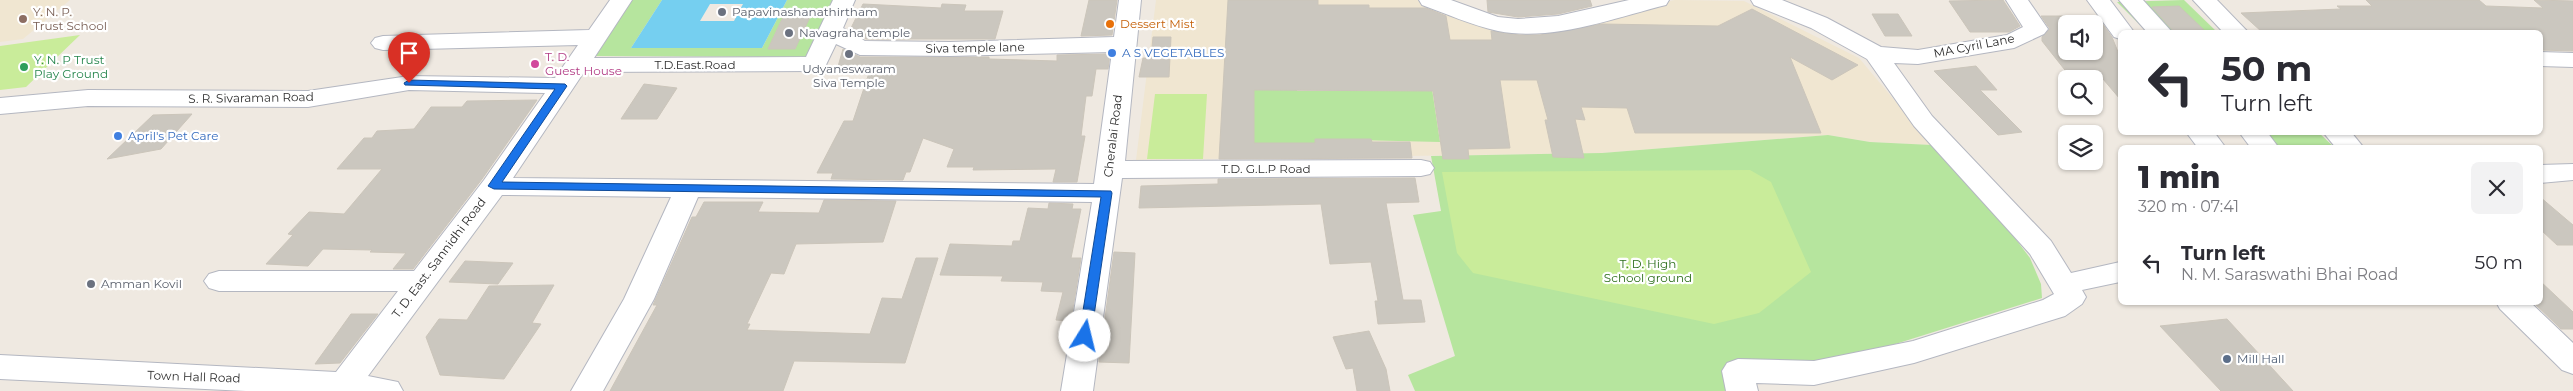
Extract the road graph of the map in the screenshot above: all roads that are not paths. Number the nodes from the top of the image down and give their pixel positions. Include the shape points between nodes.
1 (620, 0) edge
2 (844, 0) edge
3 (1130, 0) edge
4 (1430, 0) edge
5 (1658, 0) edge
6 (1762, 0) edge
7 (1805, 0) edge
8 (2017, 0) edge
9 (2098, 0) edge
10 (2130, 0) edge
11 (2204, 0) edge
12 (1819, 23) junction
13 (830, 30) junction
14 (2120, 30) edge
15 (2158, 30) edge
16 (2234, 30) edge
17 (595, 37) junction
18 (383, 43) dead end
19 (1124, 44) junction
20 (1876, 54) junction
21 (2543, 59) edge
22 (2573, 60) edge
23 (569, 76) junction
24 (0, 106) edge
25 (2202, 135) edge
26 (2255, 135) edge
27 (2339, 135) edge
28 (2210, 145) edge
29 (2263, 145) edge
30 (2348, 145) edge
31 (1421, 168) dead end
32 (2573, 172) edge
33 (2543, 174) edge
34 (1109, 181) junction
35 (494, 186) junction
36 (688, 189) junction
37 (2118, 272) edge
38 (219, 281) dead end
39 (421, 282) junction
40 (2065, 284) junction
41 (2514, 305) edge
42 (2573, 362) edge
43 (0, 367) edge
44 (342, 387) edge
45 (387, 391) edge
46 (587, 391) edge
47 (1077, 391) edge
48 (1742, 391) edge

1 - 17 street, T. D. East. Sannidhi Road
2 - 13 street
3 - 19 street, Cheralai Road
4 - 5 street via 1500,24 1524,26 1552,24
6 - 12 street
7 - 12 street
8 - 20 street, MA Cyril Lane via 2036,29 2014,41 1918,57
9 - 14 street
10 - 15 street
11 - 16 street
12 - 20 street
13 - 19 street, Siva temple lane via 860,48
13 - 23 street, T.D.East.Road via 815,64
17 - 18 street
17 - 23 street, T. D. East. Sannidhi Road
19 - 34 street, Cheralai Road
20 - 40 street via 1923,121 2041,248
21 - 22 street
23 - 24 street, S. R. Sivaraman Road via 409,83 308,99 88,98
23 - 35 street, T. D. East. Sannidhi Road
25 - 28 street
26 - 29 street
27 - 30 street
31 - 34 street, T.D. G.L.P Road
32 - 33 street
34 - 36 street, T.D. G.L.P Road
34 - 47 street, Cheralai Road
35 - 36 street, T.D. G.L.P Road
35 - 39 street, T. D. East. Sannidhi Road
36 - 46 street via 639,299
37 - 40 street
38 - 39 street
39 - 44 street, T. D. East. Sannidhi Road
40 - 48 street via 2071,297 2054,308 1914,352 1814,373 1738,371
41 - 42 street
43 - 44 street, Town Hall Road
44 - 45 street, Town Hall Road

